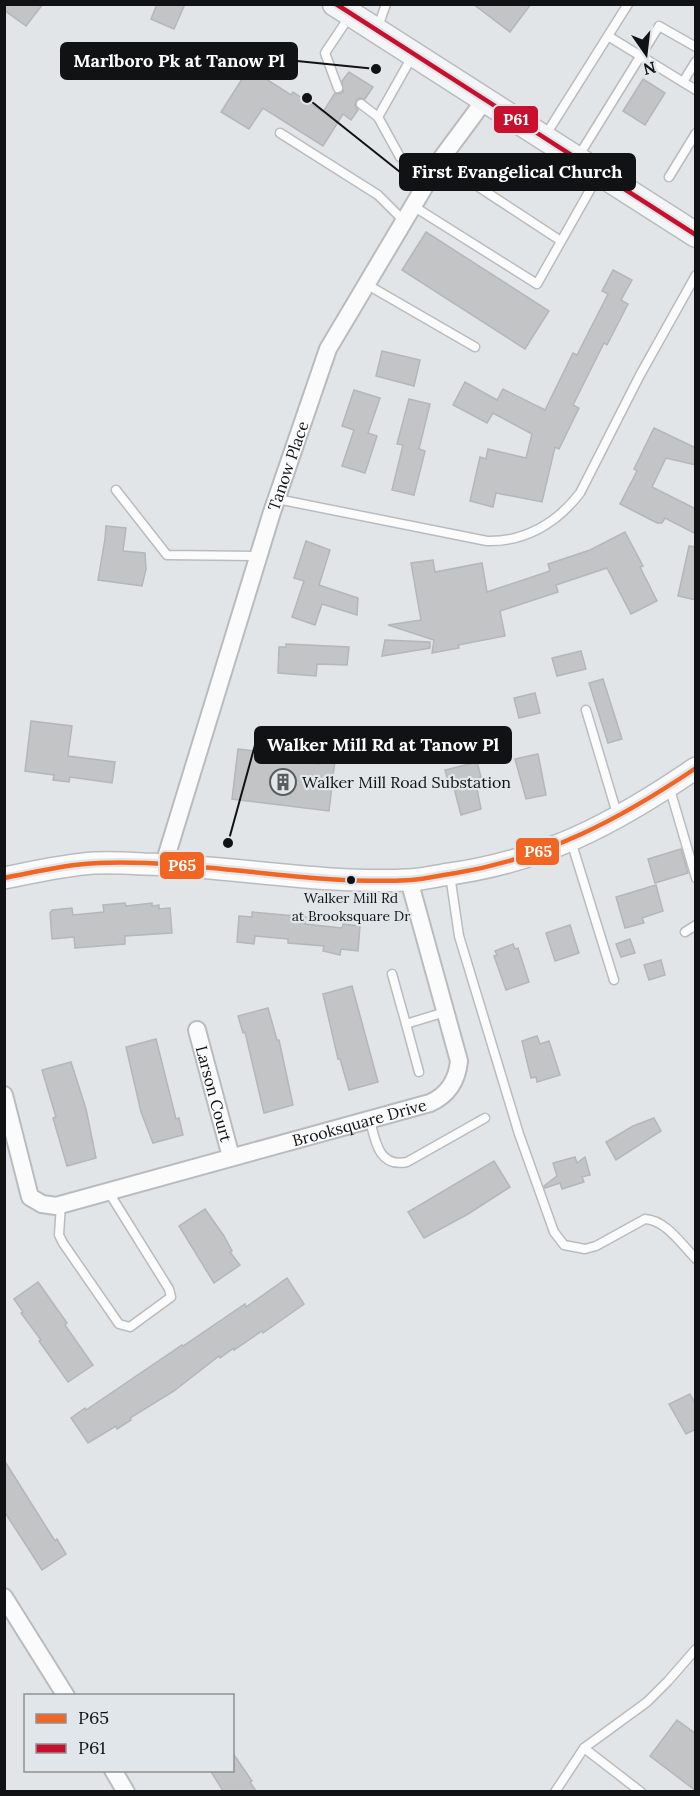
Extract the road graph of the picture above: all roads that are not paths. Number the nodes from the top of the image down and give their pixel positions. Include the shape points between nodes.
1 (386, 4) edge
2 (628, 4) edge
3 (343, 9) edge
4 (376, 30) junction
5 (608, 36) junction
6 (696, 47) edge
7 (413, 54) junction
8 (642, 57) junction
9 (696, 61) edge
10 (683, 82) junction
11 (338, 88) dead end
12 (696, 90) edge
13 (484, 101) junction
14 (361, 104) dead end
15 (378, 117) junction
16 (280, 133) dead end
17 (696, 133) edge
18 (543, 139) junction
19 (577, 160) junction
20 (431, 174) junction
21 (599, 174) junction
22 (669, 177) dead end
23 (474, 184) dead end
24 (408, 213) junction
25 (696, 236) edge
26 (561, 241) junction
27 (696, 275) edge
28 (366, 284) junction
29 (475, 347) dead end
30 (116, 490) dead end
31 (276, 499) junction
32 (259, 556) junction
33 (586, 710) dead end
34 (696, 768) edge
35 (669, 786) junction
36 (618, 818) junction
37 (571, 841) junction
38 (164, 864) junction
39 (450, 875) junction
40 (696, 878) edge
41 (4, 879) edge
42 (409, 880) junction
43 (696, 926) edge
44 (685, 932) dead end
45 (392, 974) dead end
46 (614, 980) dead end
47 (445, 1012) junction
48 (406, 1024) junction
49 (196, 1030) dead end
50 (418, 1072) dead end
51 (4, 1095) edge
52 (485, 1118) dead end
53 (370, 1120) junction
54 (231, 1157) junction
55 (108, 1191) junction
56 (58, 1205) junction
57 (696, 1259) edge
58 (4, 1597) edge
59 (696, 1649) edge
60 (65, 1694) edge
61 (585, 1748) junction
62 (114, 1772) edge
63 (126, 1791) edge
64 (555, 1791) edge
65 (640, 1791) edge

1 - 4 lane
2 - 5 lane
3 - 4 main road
3 - 11 lane via 325,53
4 - 7 main road
5 - 8 lane
5 - 18 lane
6 - 8 lane via 659,26
7 - 13 main road
7 - 15 lane
8 - 10 lane
8 - 19 lane
9 - 10 lane
10 - 12 lane
13 - 18 main road
13 - 20 street, Tanow Place
14 - 15 lane
15 - 20 lane via 400,157
16 - 24 lane
17 - 22 lane
18 - 19 main road
19 - 21 main road
20 - 24 street, Tanow Place
21 - 25 main road
21 - 26 lane
23 - 26 lane
24 - 26 lane via 537,284
24 - 28 street, Tanow Place
27 - 31 lane via 580,493 568,508 538,531 499,542 487,541
28 - 29 lane
28 - 31 street, Tanow Place via 328,349
30 - 32 lane via 167,555
31 - 32 street, Tanow Place
32 - 38 street, Tanow Place
33 - 36 lane
34 - 35 street
35 - 36 street
35 - 40 lane
36 - 37 street
37 - 39 street
37 - 46 lane
38 - 41 street via 96,863
38 - 42 street via 321,878
39 - 42 street
39 - 57 lane via 459,936 519,1134 554,1232 564,1245 585,1249 652,1219 661,1223
42 - 47 street, Brooksquare Drive
43 - 44 lane
45 - 48 lane
47 - 48 lane
47 - 53 street, Brooksquare Drive via 459,1060 451,1086 440,1099
48 - 50 lane
49 - 54 street, Larson Court
51 - 56 street via 30,1197 42,1204
52 - 53 lane via 398,1164 382,1155
53 - 54 street, Brooksquare Drive
54 - 55 street, Brooksquare Drive
55 - 56 street, Brooksquare Drive
55 - 56 lane via 171,1297 130,1327 118,1324 63,1243
58 - 60 street
59 - 61 lane via 642,1706
61 - 64 lane
61 - 65 lane
62 - 63 street

